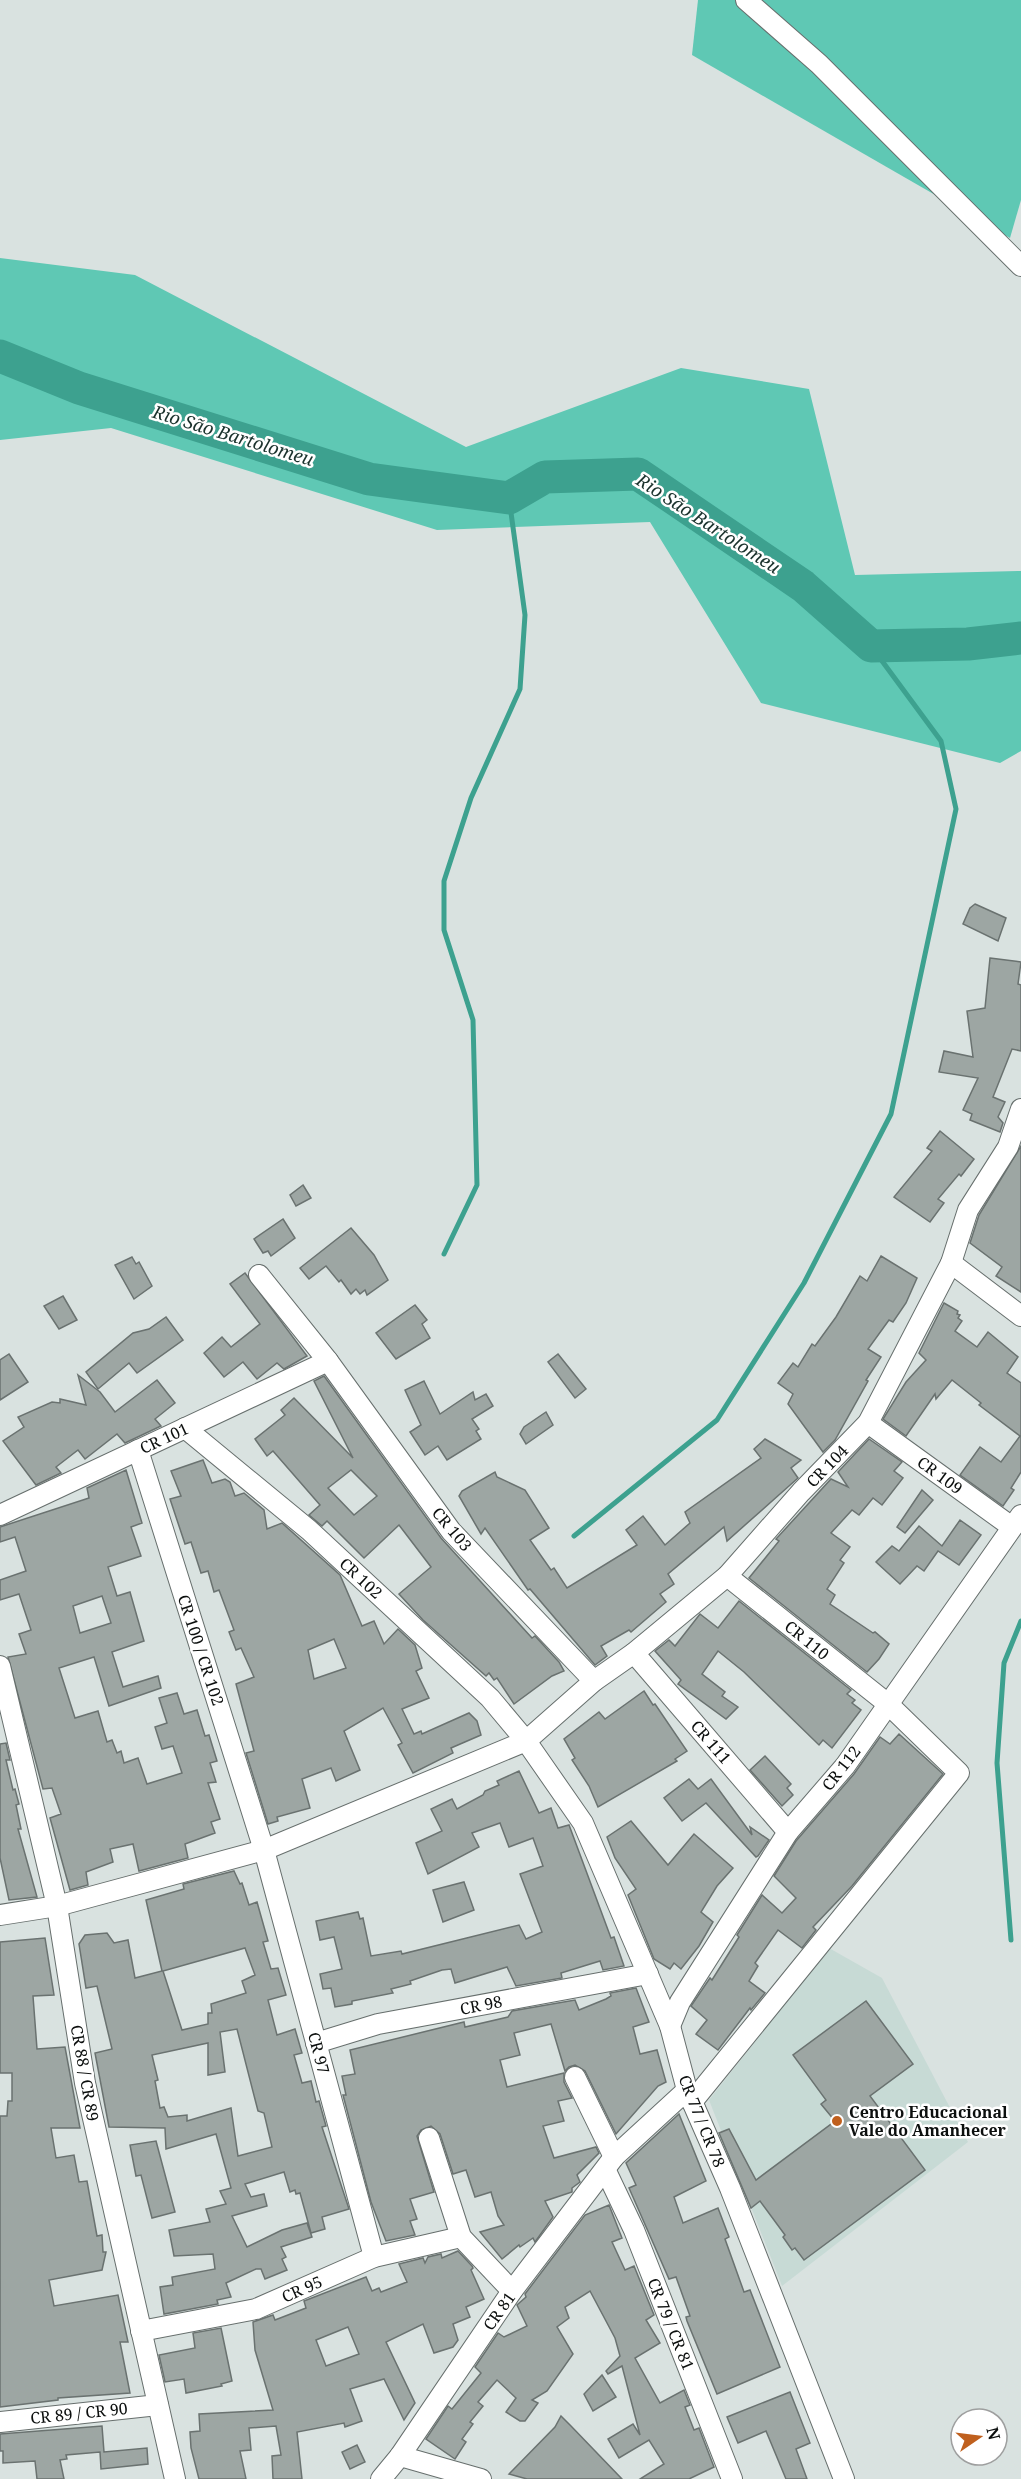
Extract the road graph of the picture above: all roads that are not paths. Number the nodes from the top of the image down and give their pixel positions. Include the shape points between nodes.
1 (746, 0) edge
2 (1021, 266) edge
3 (1021, 1109) edge
4 (951, 1263) junction
5 (259, 1275) dead end
6 (1021, 1316) edge
7 (328, 1361) junction
8 (868, 1423) junction
9 (185, 1428) junction
10 (138, 1450) junction
11 (0, 1515) edge
12 (1017, 1521) edge
13 (727, 1576) junction
14 (634, 1653) junction
15 (0, 1666) edge
16 (594, 1681) junction
17 (888, 1704) junction
18 (526, 1741) junction
19 (788, 1832) junction
20 (264, 1850) junction
21 (57, 1906) junction
22 (0, 1915) edge
23 (648, 1974) junction
24 (670, 2026) junction
25 (316, 2043) junction
26 (575, 2077) dead end
27 (689, 2096) junction
28 (429, 2138) dead end
29 (610, 2164) junction
30 (461, 2237) junction
31 (374, 2257) junction
32 (512, 2291) junction
33 (141, 2331) junction
34 (158, 2404) junction
35 (0, 2422) edge
36 (400, 2456) junction
37 (175, 2479) edge
38 (381, 2479) edge
39 (481, 2479) edge
40 (732, 2479) edge
41 (844, 2479) edge

1 - 2 street via 819,64
3 - 4 street, CR 104 via 1008,1147 968,1210
4 - 6 street
4 - 8 street, CR 104
5 - 7 street, CR 103
7 - 9 street, CR 101
7 - 16 street, CR 103 via 451,1531
8 - 12 street, CR 109
8 - 13 street, CR 104
9 - 10 street, CR 101
9 - 18 street, CR 102 via 309,1530 490,1698
10 - 11 street, CR 101
10 - 20 street, CR 100 / CR 102
12 - 17 street, CR 112
13 - 14 street, CR 104
13 - 17 street, CR 110
14 - 16 street, CR 104
14 - 19 street, CR 111
15 - 21 street, CR 88 / CR 89
16 - 18 street, CR 104
17 - 19 street, CR 112 via 844,1766
17 - 27 street, CR 110 via 959,1773
18 - 20 street, CR 104
18 - 23 street, CR 77 / CR 78 via 583,1823
19 - 24 street, CR 112 via 680,2002
20 - 21 street, CR 104
20 - 25 street, CR 97
21 - 22 street
21 - 33 street, CR 88 / CR 89 via 85,2083
23 - 24 street, CR 77 / CR 78
23 - 25 street, CR 98 via 378,2024
24 - 27 street, CR 77 / CR 78
25 - 31 street, CR 97
26 - 29 street, CR 79 / CR 81
27 - 29 street, CR 81
27 - 41 street, CR 77 / CR 78 via 730,2188
28 - 30 street
29 - 32 street, CR 81
29 - 40 street, CR 79 / CR 81
30 - 31 street, CR 95
30 - 32 street
31 - 33 street, CR 95 via 256,2309
32 - 36 street, CR 81
33 - 34 street, CR 88 / CR 89
34 - 35 street, CR 89 / CR 90
34 - 37 street, CR 88 / CR 89
36 - 38 street, CR 81
36 - 39 street

